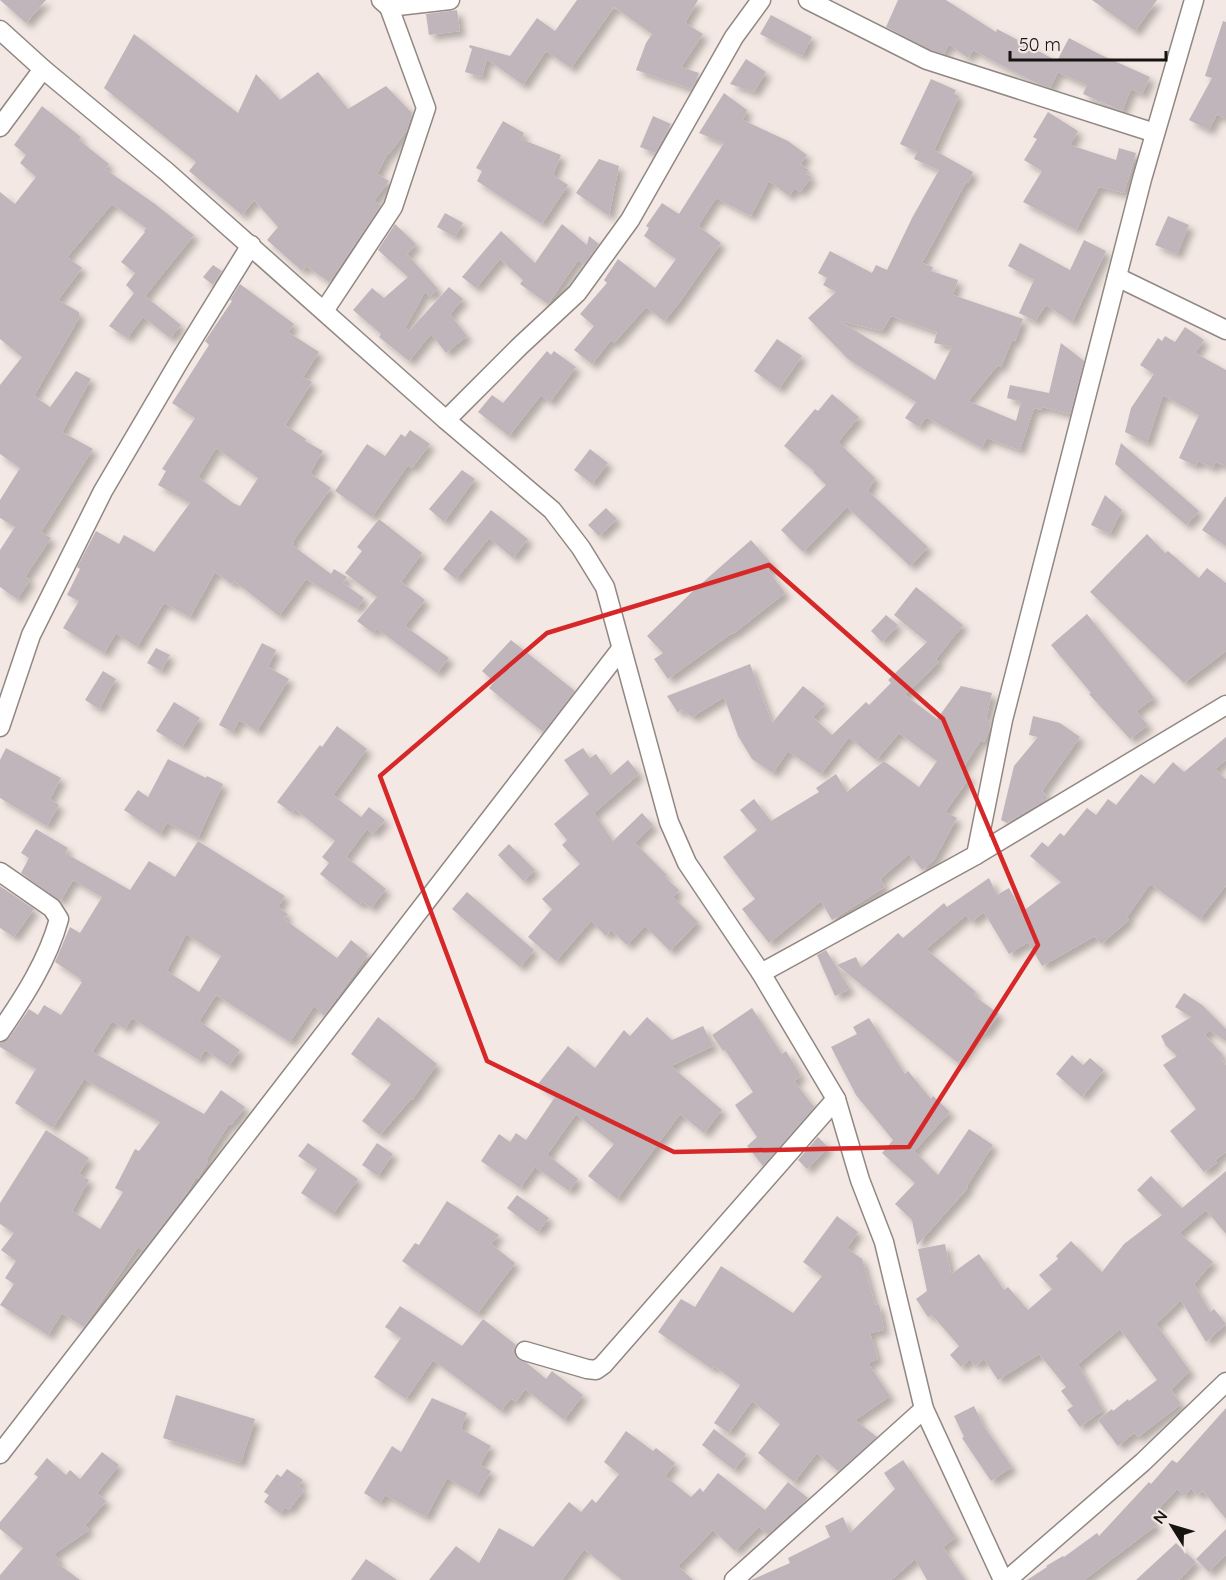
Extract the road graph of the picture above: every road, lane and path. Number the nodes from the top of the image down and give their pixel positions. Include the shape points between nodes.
1 (450, 0) edge
2 (761, 0) edge
3 (808, 0) edge
4 (1194, 0) edge
5 (385, 4) edge
6 (0, 30) edge
7 (43, 69) junction
8 (0, 127) edge
9 (1155, 133) junction
10 (250, 245) junction
11 (1117, 277) junction
12 (324, 311) junction
13 (1226, 330) edge
14 (446, 420) junction
15 (621, 649) junction
16 (1226, 705) edge
17 (0, 727) edge
18 (976, 855) junction
19 (0, 872) edge
20 (761, 974) junction
21 (0, 1032) edge
22 (836, 1099) junction
23 (525, 1351) dead end
24 (1226, 1382) edge
25 (924, 1409) junction
26 (0, 1454) edge
27 (734, 1580) edge
28 (1005, 1580) edge

1 - 5 street
2 - 14 street via 734,37 630,220 577,293
3 - 9 street via 927,60
4 - 9 street
5 - 12 street via 426,108 393,207
6 - 7 street
7 - 8 street
7 - 10 street
9 - 11 street
10 - 12 street
10 - 17 street via 103,491 31,635
11 - 13 street
11 - 18 street via 1003,720
12 - 14 street
14 - 15 street via 552,510 605,587
15 - 20 street via 673,832 687,863
15 - 26 street
16 - 18 street
18 - 20 street
19 - 21 street via 52,908 59,919 54,939 24,997
20 - 22 street
22 - 23 street via 603,1365 596,1370 587,1369
22 - 25 street via 860,1180 884,1242
24 - 28 street via 1143,1462
25 - 27 street
25 - 28 street

